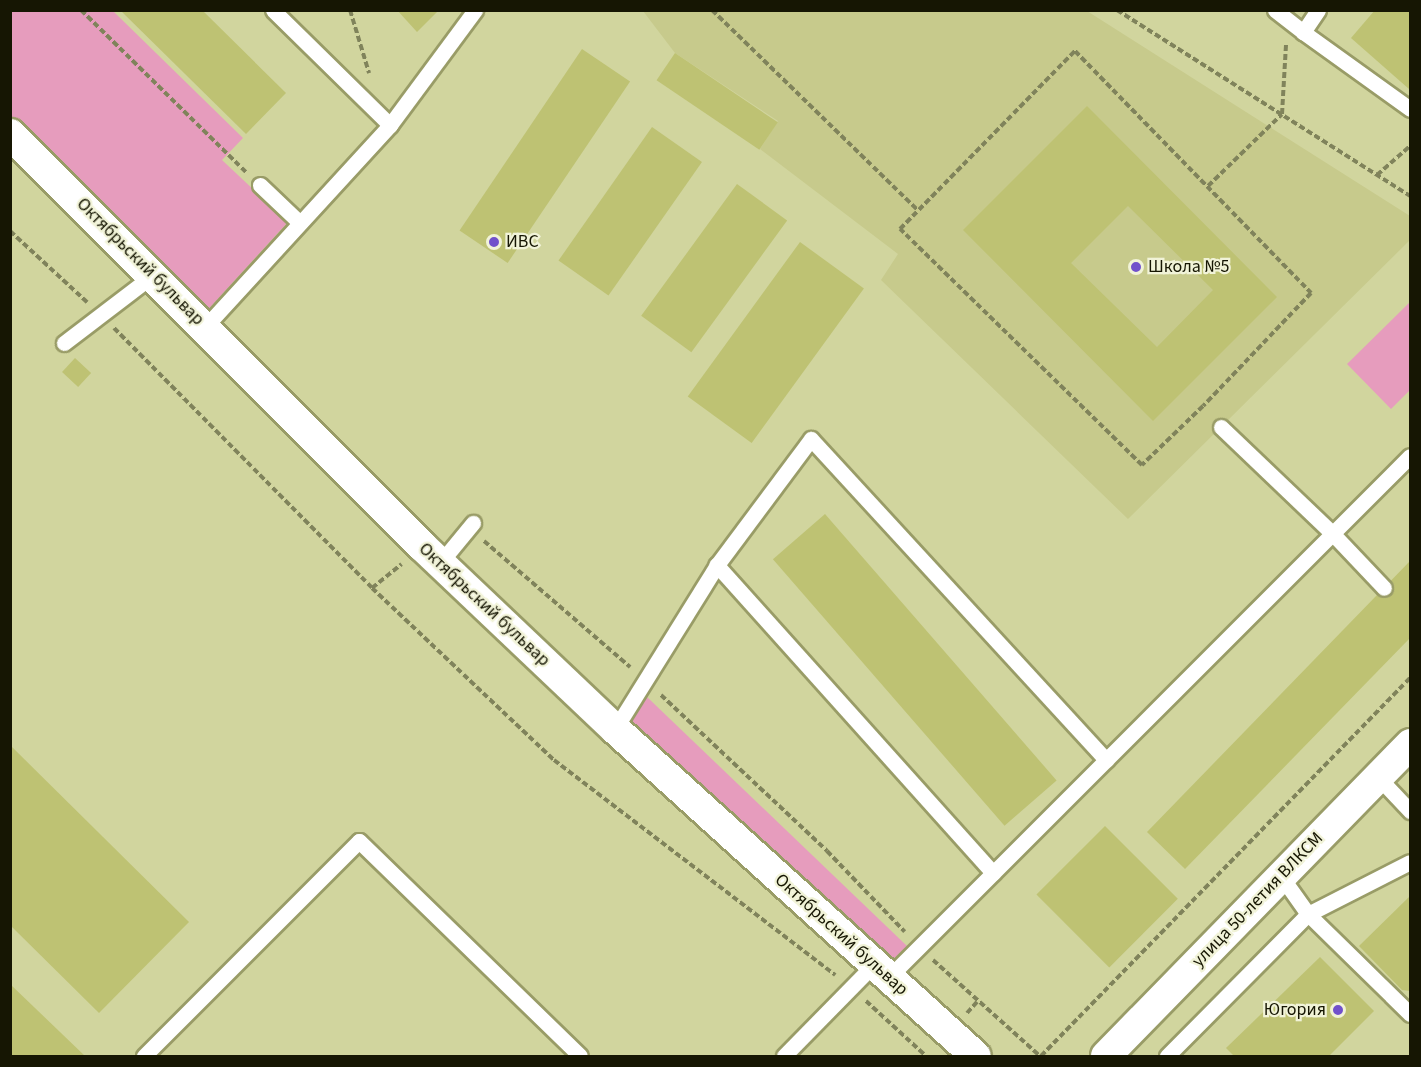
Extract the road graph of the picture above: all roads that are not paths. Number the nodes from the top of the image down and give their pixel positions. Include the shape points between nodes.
1 (273, 10) edge
2 (475, 10) edge
3 (1275, 10) edge
4 (1318, 10) edge
5 (1303, 32) junction
6 (1410, 109) edge
7 (390, 125) junction
8 (10, 134) edge
9 (260, 185) road end
10 (300, 224) junction
11 (153, 275) junction
12 (206, 327) junction
13 (64, 343) dead end
14 (1221, 427) dead end
15 (1410, 456) edge
16 (472, 526) road end
17 (1333, 534) junction
18 (440, 563) junction
19 (717, 565) junction
20 (1384, 588) dead end
21 (615, 729) junction
22 (1410, 744) edge
23 (1106, 760) junction
24 (1378, 777) junction
25 (1410, 811) edge
26 (1410, 862) edge
27 (993, 873) junction
28 (1281, 876) junction
29 (1308, 914) junction
30 (881, 971) junction
31 (1410, 1014) edge
32 (144, 1056) edge
33 (580, 1056) edge
34 (784, 1056) edge
35 (976, 1056) edge
36 (1106, 1056) edge
37 (1167, 1056) edge

1 - 7 lane
2 - 7 lane
3 - 5 lane
4 - 5 lane
5 - 6 lane
7 - 10 lane
8 - 11 street, Октябрьский бульвар
9 - 10 lane
10 - 12 lane
11 - 12 street, Октябрьский бульвар
11 - 13 lane
12 - 18 street, Октябрьский бульвар
14 - 17 lane
15 - 17 lane
16 - 18 lane
17 - 20 lane
17 - 23 lane
18 - 21 street, Октябрьский бульвар
19 - 21 lane
19 - 23 lane via 811,439
19 - 27 lane
21 - 30 street, Октябрьский бульвар
22 - 24 street, улица 50-летия ВЛКСМ
23 - 27 lane
24 - 25 lane
24 - 28 street, улица 50-летия ВЛКСМ
26 - 29 lane
27 - 30 lane via 919,947
28 - 29 lane
28 - 36 street, улица 50-летия ВЛКСМ
29 - 31 lane
29 - 37 lane
30 - 34 lane via 851,987
30 - 35 street, Октябрьский бульвар
32 - 33 lane via 359,841

